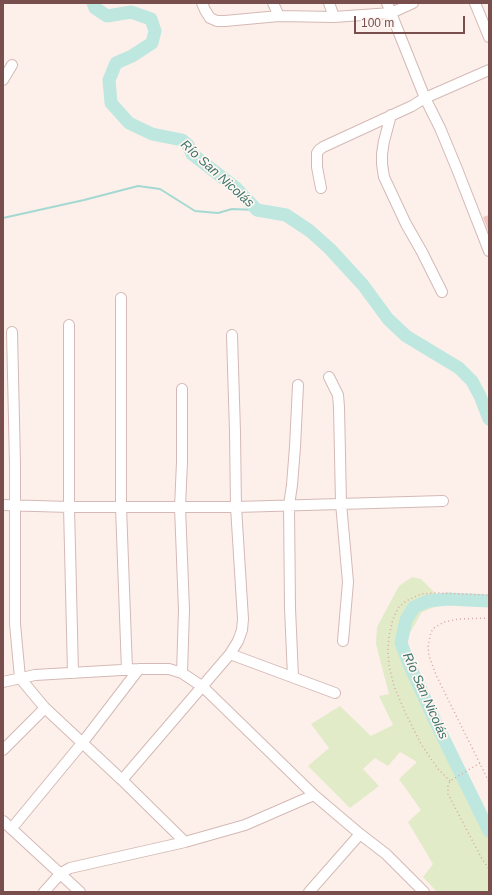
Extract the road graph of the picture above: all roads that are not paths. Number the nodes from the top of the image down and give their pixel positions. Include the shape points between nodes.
1 (202, 3) edge
2 (273, 3) edge
3 (329, 3) edge
4 (387, 3) edge
5 (413, 3) edge
6 (475, 3) edge
7 (391, 13) junction
8 (279, 16) junction
9 (334, 17) junction
10 (489, 37) edge
11 (12, 65) dead end
12 (489, 70) edge
13 (3, 80) edge
14 (425, 98) junction
15 (391, 115) junction
16 (321, 188) dead end
17 (489, 250) edge
18 (442, 292) dead end
19 (121, 298) dead end
20 (69, 325) dead end
21 (12, 332) dead end
22 (232, 335) dead end
23 (329, 377) dead end
24 (298, 385) dead end
25 (182, 388) dead end
26 (443, 501) dead end
27 (341, 503) junction
28 (3, 505) edge
29 (15, 505) junction
30 (289, 505) junction
31 (68, 507) junction
32 (121, 507) junction
33 (180, 507) junction
34 (236, 507) junction
35 (343, 641) dead end
36 (230, 654) junction
37 (139, 669) junction
38 (127, 670) junction
39 (73, 673) junction
40 (182, 673) junction
41 (293, 677) junction
42 (20, 678) junction
43 (3, 682) edge
44 (203, 687) junction
45 (335, 693) dead end
46 (45, 708) junction
47 (83, 742) junction
48 (3, 750) edge
49 (122, 780) junction
50 (314, 795) junction
51 (3, 821) edge
52 (12, 828) junction
53 (360, 834) junction
54 (185, 842) junction
55 (61, 874) junction
56 (44, 892) edge
57 (80, 892) edge
58 (309, 892) edge
59 (424, 892) edge

1 - 8 street via 210,18 217,21
2 - 8 street
3 - 9 street
4 - 7 street
5 - 7 street
6 - 10 street
7 - 9 street
7 - 14 street
8 - 9 street
11 - 13 street
12 - 14 street
14 - 15 street
14 - 17 street via 440,128
15 - 16 street via 319,150
15 - 18 street via 382,154 384,177
19 - 32 street
20 - 31 street
21 - 29 street
22 - 34 street
23 - 27 street via 339,400
24 - 30 street
25 - 33 street
26 - 27 street
27 - 30 street
27 - 35 street via 348,582
28 - 29 street
29 - 31 street
29 - 42 street via 15,624
30 - 34 street
30 - 41 street
31 - 32 street
31 - 39 street
32 - 33 street
32 - 38 street
33 - 34 street
33 - 40 street via 184,610
34 - 36 street via 242,630
36 - 41 street
36 - 44 street
37 - 38 street
37 - 40 street via 169,669
37 - 47 street
38 - 39 street
39 - 42 street
40 - 44 street
41 - 45 street
42 - 43 street
42 - 46 street
44 - 49 street
44 - 50 street
46 - 47 street
46 - 48 street
47 - 49 street
47 - 52 street
49 - 54 street
50 - 53 street
50 - 54 street via 245,825
51 - 52 street
52 - 55 street
53 - 58 street
53 - 59 street via 386,854
54 - 55 street via 97,861 70,868
55 - 56 street
55 - 57 street

